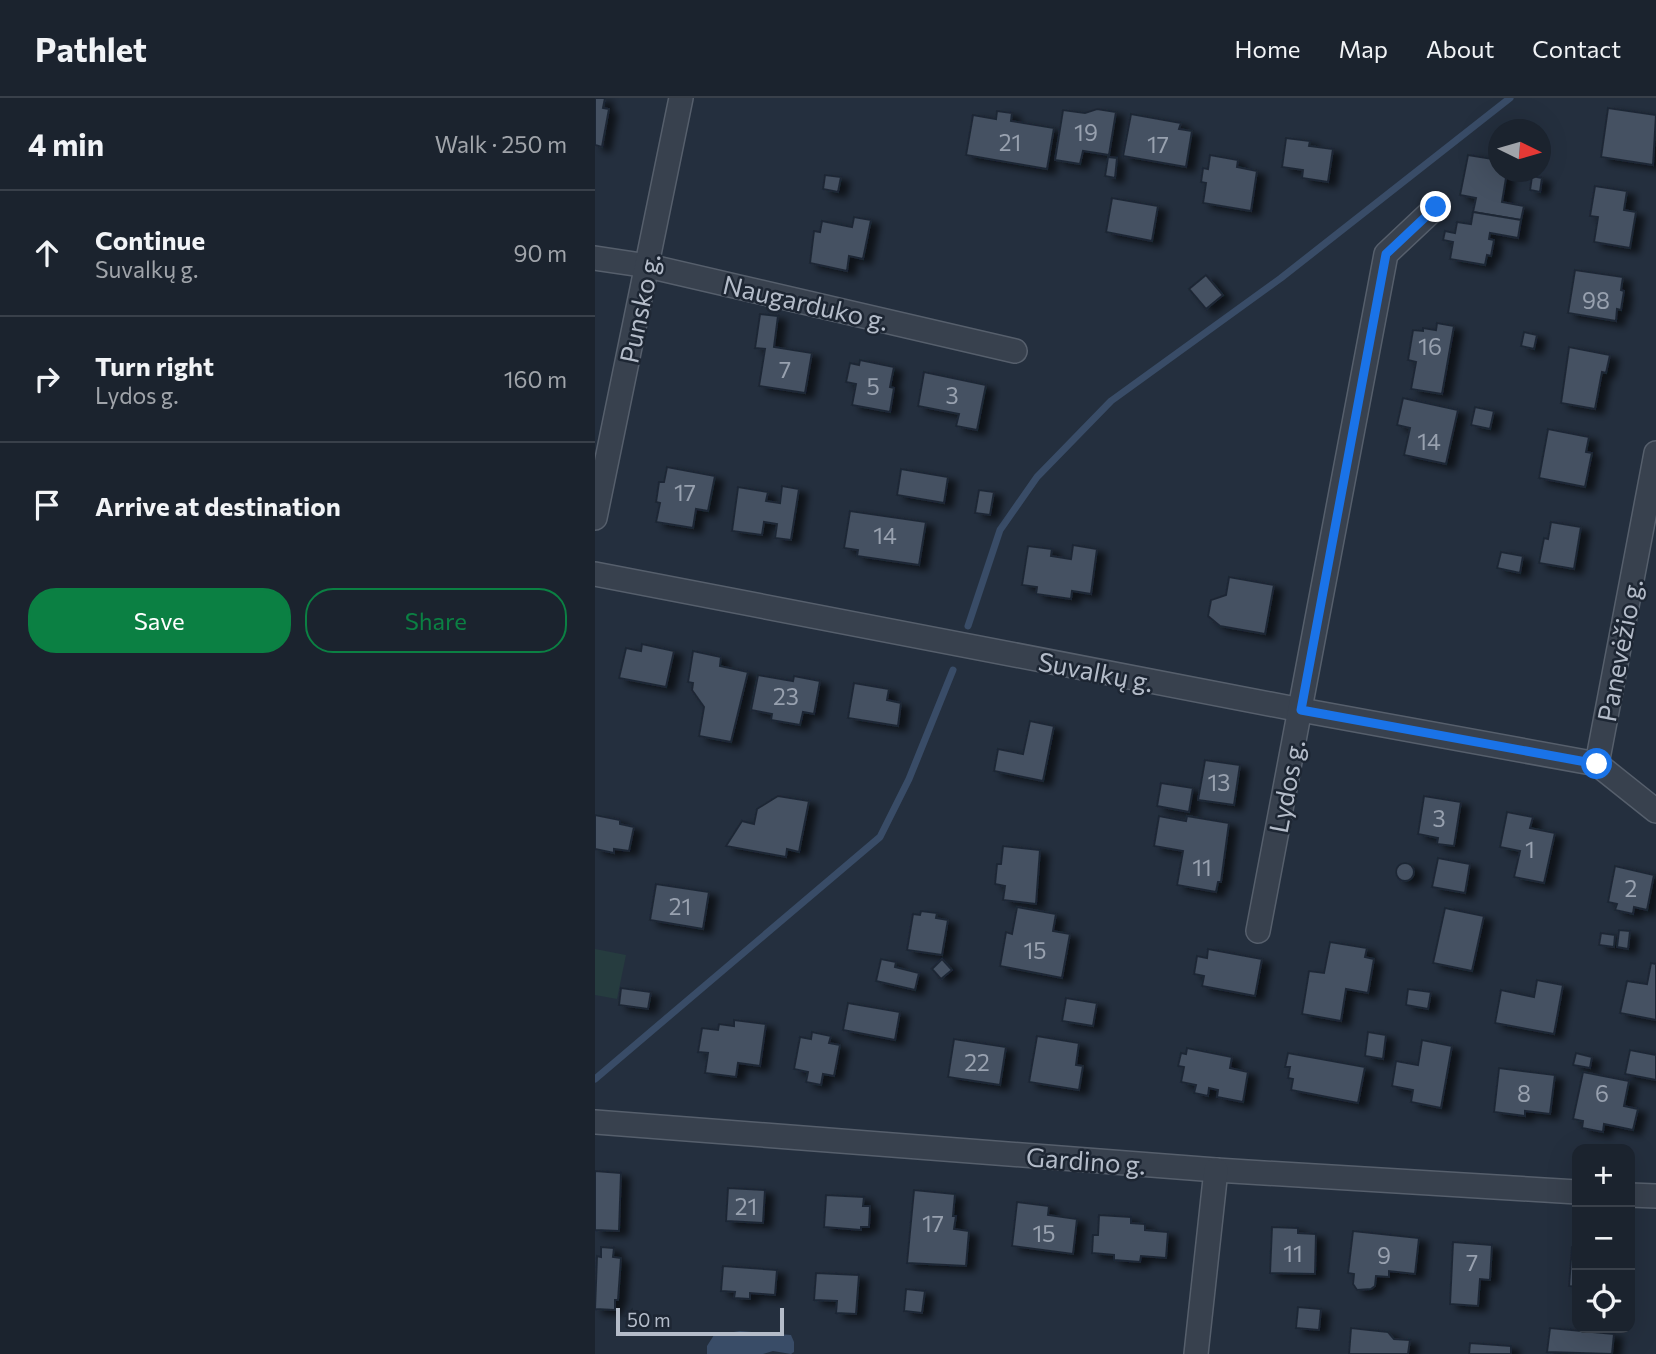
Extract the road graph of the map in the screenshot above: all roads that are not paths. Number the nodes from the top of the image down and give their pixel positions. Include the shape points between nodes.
1 (681, 98) edge
2 (1436, 207) dead end
3 (595, 258) edge
4 (648, 266) junction
5 (1015, 351) dead end
6 (1656, 453) edge
7 (595, 518) edge
8 (595, 574) edge
9 (1301, 710) junction
10 (1597, 764) junction
11 (1656, 811) edge
12 (1258, 931) dead end
13 (595, 1122) edge
14 (1216, 1170) junction
15 (1572, 1192) edge
16 (1635, 1195) edge
17 (1656, 1196) edge
18 (1196, 1354) edge

1 - 4 street, Punsko g.
2 - 9 street, Lydos g. via 1386,254
3 - 4 street, Naugarduko g.
4 - 5 street, Naugarduko g.
4 - 7 street, Punsko g.
6 - 10 street, Panevėžio g.
8 - 9 street, Suvalkų g.
9 - 10 street, Suvalkų g.
9 - 12 street, Lydos g.
10 - 11 street
13 - 14 street, Gardino g.
14 - 15 street, Gardino g.
14 - 18 street
16 - 17 street

